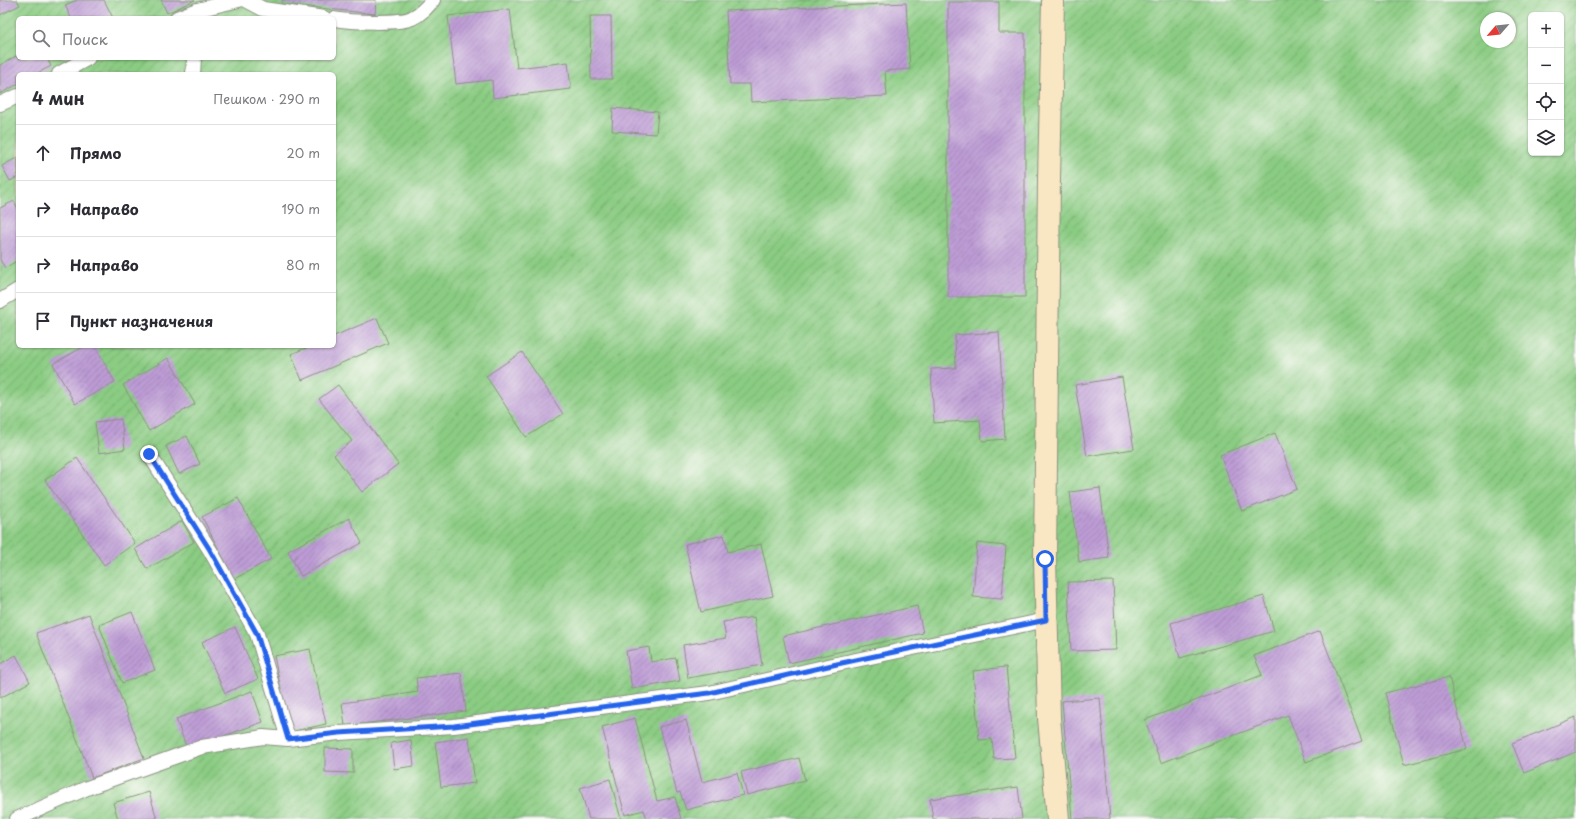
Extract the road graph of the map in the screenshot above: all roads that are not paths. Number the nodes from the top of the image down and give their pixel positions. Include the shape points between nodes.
1 (239, 0) edge
2 (246, 0) edge
3 (433, 0) edge
4 (1053, 0) edge
5 (197, 14) edge
6 (187, 16) edge
7 (310, 16) edge
8 (336, 20) edge
9 (84, 60) edge
10 (194, 60) edge
11 (63, 72) edge
12 (193, 72) edge
13 (16, 97) edge
14 (0, 104) edge
15 (16, 291) edge
16 (0, 301) edge
17 (149, 454) dead end
18 (1046, 620) junction
19 (288, 739) junction
20 (17, 819) edge
21 (1058, 819) edge

1 - 5 lane
2 - 7 lane via 263,9
3 - 8 lane via 411,19 385,22
4 - 18 street via 1048,187
5 - 6 lane
9 - 11 lane
10 - 12 lane
13 - 14 lane
15 - 16 lane
17 - 19 lane via 210,550 257,634
18 - 19 lane via 709,693 454,726
18 - 21 street via 1049,718
19 - 20 lane via 263,737 202,747 87,788

